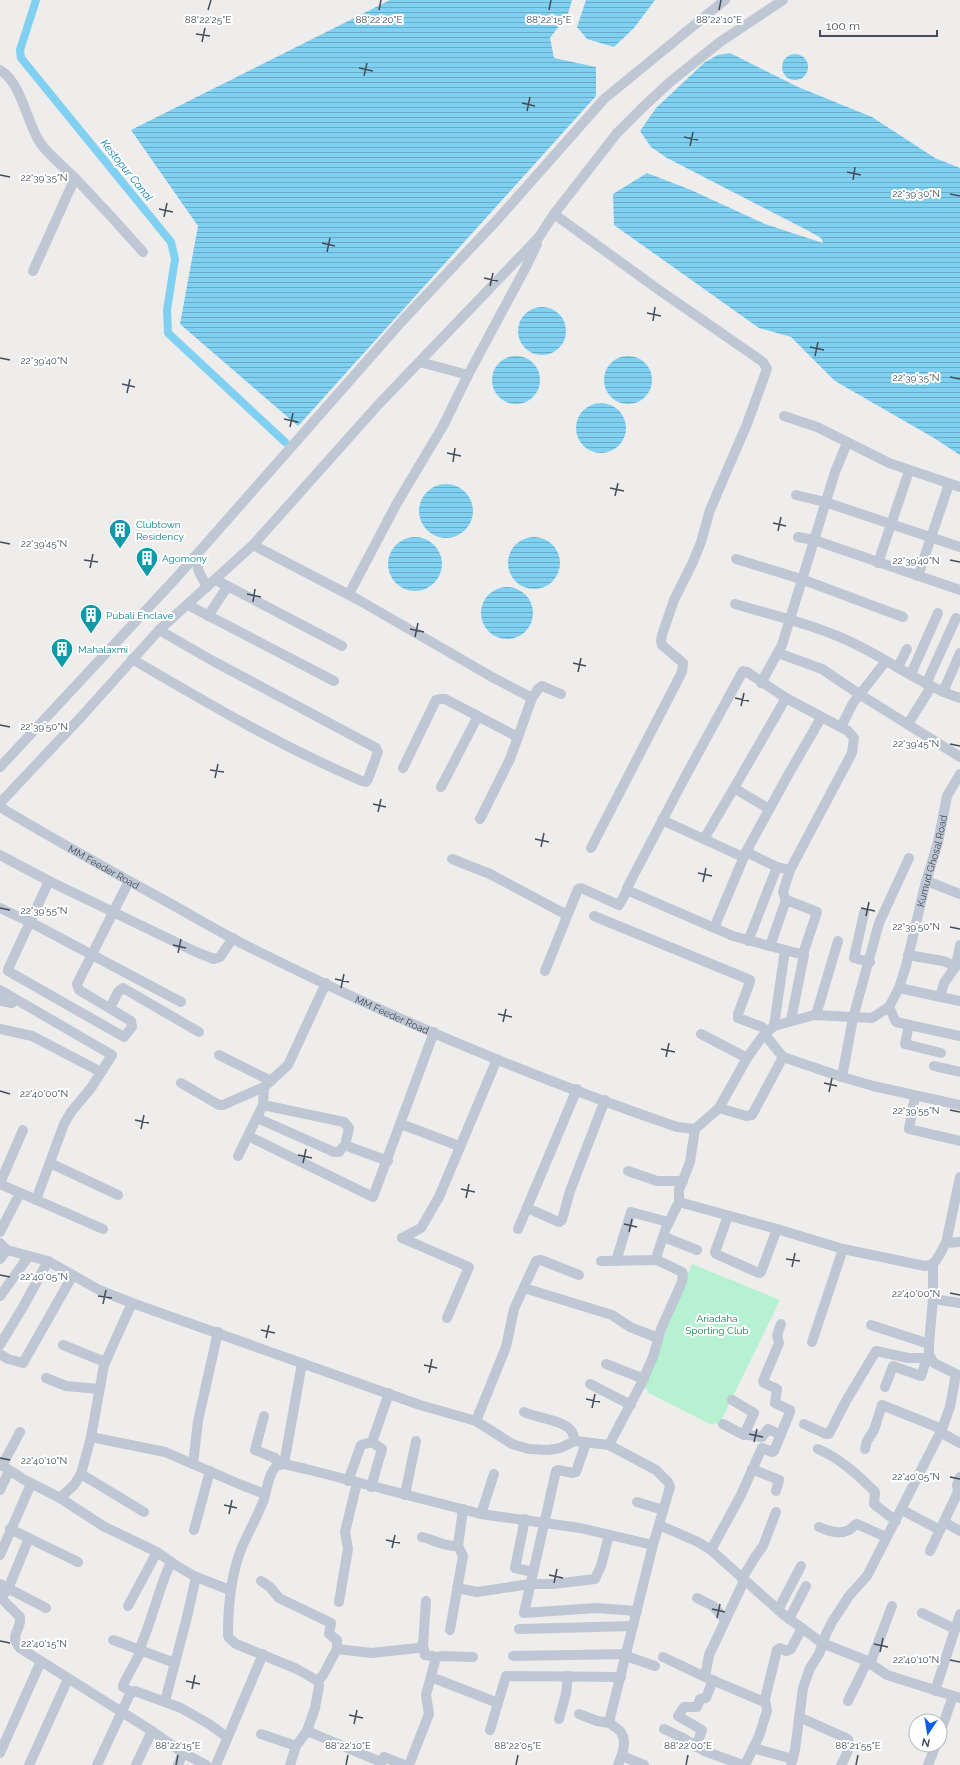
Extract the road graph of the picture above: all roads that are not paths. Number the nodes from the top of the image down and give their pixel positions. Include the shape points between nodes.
1 (726, 0) edge
2 (783, 0) edge
3 (0, 70) edge
4 (75, 178) junction
5 (554, 214) junction
6 (539, 237) junction
7 (143, 252) dead end
8 (33, 271) dead end
9 (420, 362) junction
10 (468, 374) junction
11 (784, 416) dead end
12 (847, 443) junction
13 (909, 471) junction
14 (949, 484) junction
15 (960, 487) edge
16 (796, 495) dead end
17 (825, 502) junction
18 (891, 524) junction
19 (798, 537) dead end
20 (931, 538) junction
21 (814, 540) junction
22 (253, 545) junction
23 (960, 547) edge
24 (195, 556) junction
25 (736, 559) dead end
26 (878, 563) junction
27 (918, 576) junction
28 (801, 579) junction
29 (216, 580) junction
30 (207, 587) junction
31 (227, 587) junction
32 (960, 590) edge
33 (348, 594) junction
34 (735, 604) dead end
35 (188, 605) junction
36 (938, 613) dead end
37 (208, 616) junction
38 (903, 617) dead end
39 (956, 618) dead end
40 (790, 621) junction
41 (159, 630) junction
42 (342, 646) dead end
43 (906, 649) dead end
44 (778, 653) junction
45 (960, 653) edge
46 (132, 659) junction
47 (886, 661) junction
48 (898, 667) junction
49 (911, 674) junction
50 (334, 681) dead end
51 (761, 683) junction
52 (929, 685) junction
53 (942, 692) junction
54 (561, 694) dead end
55 (859, 694) junction
56 (532, 698) junction
57 (786, 698) junction
58 (960, 698) edge
59 (478, 716) junction
60 (821, 718) junction
61 (908, 724) junction
62 (841, 727) junction
63 (518, 737) junction
64 (960, 756) edge
65 (0, 767) edge
66 (403, 768) dead end
67 (960, 774) edge
68 (441, 787) dead end
69 (734, 788) junction
70 (0, 803) edge
71 (0, 807) edge
72 (769, 809) junction
73 (480, 819) dead end
74 (662, 820) junction
75 (704, 839) junction
76 (592, 848) dead end
77 (745, 855) junction
78 (909, 858) dead end
79 (1, 859) edge
80 (452, 859) dead end
81 (777, 867) junction
82 (790, 870) junction
83 (129, 880) junction
84 (49, 881) junction
85 (927, 881) junction
86 (628, 889) junction
87 (960, 894) edge
88 (786, 901) junction
89 (0, 908) edge
90 (114, 913) junction
91 (864, 913) dead end
92 (567, 915) junction
93 (594, 916) dead end
94 (30, 922) junction
95 (714, 928) junction
96 (233, 938) junction
97 (748, 941) junction
98 (838, 941) dead end
99 (960, 945) edge
100 (770, 946) junction
101 (785, 950) junction
102 (804, 954) junction
103 (92, 955) junction
104 (908, 955) junction
105 (870, 962) junction
106 (956, 966) junction
107 (545, 971) dead end
108 (326, 983) junction
109 (899, 988) junction
110 (0, 990) edge
111 (940, 997) junction
112 (0, 1000) edge
113 (960, 1000) edge
114 (181, 1002) dead end
115 (12, 1003) dead end
116 (888, 1007) junction
117 (110, 1008) junction
118 (816, 1015) junction
119 (853, 1018) junction
120 (792, 1020) junction
121 (908, 1025) junction
122 (0, 1029) edge
123 (771, 1029) junction
124 (199, 1032) dead end
125 (434, 1032) junction
126 (701, 1034) dead end
127 (960, 1036) edge
128 (942, 1053) dead end
129 (219, 1055) dead end
130 (783, 1057) junction
131 (747, 1058) junction
132 (497, 1059) junction
133 (934, 1066) dead end
134 (101, 1072) junction
135 (960, 1072) edge
136 (842, 1077) junction
137 (181, 1083) dead end
138 (268, 1084) junction
139 (577, 1089) junction
140 (915, 1096) junction
141 (605, 1100) junction
142 (263, 1105) junction
143 (960, 1105) edge
144 (719, 1108) junction
145 (257, 1118) junction
146 (401, 1124) junction
147 (695, 1129) junction
148 (23, 1130) dead end
149 (248, 1136) junction
150 (960, 1141) edge
151 (345, 1146) junction
152 (459, 1146) junction
153 (238, 1156) dead end
154 (388, 1160) junction
155 (50, 1163) junction
156 (628, 1171) dead end
157 (960, 1178) edge
158 (683, 1181) junction
159 (0, 1183) edge
160 (20, 1193) junction
161 (118, 1195) dead end
162 (36, 1200) junction
163 (679, 1202) junction
164 (527, 1208) junction
165 (728, 1216) junction
166 (668, 1222) junction
167 (103, 1229) dead end
168 (518, 1229) dead end
169 (777, 1229) junction
170 (0, 1232) edge
171 (664, 1237) junction
172 (960, 1242) edge
173 (946, 1243) junction
174 (4, 1246) edge
175 (843, 1249) junction
176 (697, 1250) dead end
177 (28, 1257) junction
178 (0, 1258) edge
179 (657, 1260) junction
180 (48, 1261) junction
181 (600, 1261) dead end
182 (616, 1261) junction
183 (933, 1265) junction
184 (73, 1275) junction
185 (579, 1275) dead end
186 (524, 1288) junction
187 (0, 1296) edge
188 (933, 1298) junction
189 (132, 1303) junction
190 (960, 1303) edge
191 (447, 1318) dead end
192 (781, 1324) dead end
193 (871, 1325) dead end
194 (218, 1332) junction
195 (658, 1338) junction
196 (812, 1342) dead end
197 (929, 1344) junction
198 (0, 1345) edge
199 (63, 1345) dead end
200 (0, 1354) edge
201 (928, 1358) junction
202 (105, 1362) junction
203 (302, 1363) junction
204 (606, 1364) dead end
205 (958, 1375) edge
206 (46, 1378) dead end
207 (644, 1379) junction
208 (590, 1384) dead end
209 (885, 1387) dead end
210 (99, 1389) junction
211 (389, 1393) junction
212 (732, 1400) dead end
213 (631, 1405) junction
214 (524, 1412) dead end
215 (264, 1416) dead end
216 (476, 1421) junction
217 (723, 1424) dead end
218 (804, 1424) dead end
219 (941, 1431) junction
220 (20, 1432) dead end
221 (744, 1435) junction
222 (781, 1435) junction
223 (91, 1437) junction
224 (416, 1441) dead end
225 (575, 1441) junction
226 (372, 1442) junction
227 (586, 1443) junction
228 (960, 1443) edge
229 (609, 1444) junction
230 (818, 1449) dead end
231 (864, 1449) dead end
232 (193, 1464) junction
233 (281, 1465) junction
234 (4, 1467) edge
235 (752, 1469) junction
236 (210, 1471) junction
237 (81, 1474) junction
238 (494, 1474) dead end
239 (960, 1477) edge
240 (353, 1482) junction
241 (32, 1484) junction
242 (370, 1487) junction
243 (959, 1489) edge
244 (0, 1490) edge
245 (776, 1491) dead end
246 (266, 1494) junction
247 (405, 1495) junction
248 (60, 1498) junction
249 (637, 1502) dead end
250 (957, 1502) edge
251 (463, 1509) junction
252 (663, 1510) junction
253 (902, 1510) junction
254 (144, 1512) dead end
255 (776, 1512) dead end
256 (481, 1514) junction
257 (525, 1519) junction
258 (896, 1521) junction
259 (545, 1522) junction
260 (658, 1525) junction
261 (942, 1526) junction
262 (819, 1527) dead end
263 (10, 1529) junction
264 (194, 1530) dead end
265 (960, 1531) edge
266 (609, 1536) junction
267 (422, 1537) dead end
268 (886, 1537) junction
269 (29, 1538) junction
270 (653, 1545) junction
271 (458, 1546) junction
272 (711, 1550) junction
273 (930, 1551) dead end
274 (157, 1552) junction
275 (0, 1555) edge
276 (78, 1562) dead end
277 (170, 1562) junction
278 (801, 1566) dead end
279 (533, 1572) junction
280 (196, 1577) junction
281 (743, 1580) junction
282 (261, 1581) dead end
283 (530, 1584) junction
284 (4, 1586) edge
285 (806, 1586) dead end
286 (457, 1588) junction
287 (230, 1590) junction
288 (0, 1597) edge
289 (697, 1598) dead end
290 (426, 1601) dead end
291 (339, 1602) dead end
292 (128, 1606) dead end
293 (892, 1606) dead end
294 (46, 1608) dead end
295 (778, 1610) junction
296 (637, 1611) junction
297 (922, 1613) dead end
298 (960, 1614) edge
299 (725, 1618) junction
300 (789, 1619) junction
301 (633, 1626) junction
302 (802, 1628) junction
303 (519, 1629) dead end
304 (956, 1629) junction
305 (450, 1630) dead end
306 (113, 1640) dead end
307 (822, 1643) junction
308 (423, 1645) junction
309 (337, 1649) junction
310 (140, 1651) junction
311 (263, 1654) junction
312 (626, 1655) junction
313 (513, 1656) dead end
314 (473, 1657) dead end
315 (663, 1657) dead end
316 (434, 1658) junction
317 (41, 1660) junction
318 (175, 1663) junction
319 (869, 1663) junction
320 (654, 1666) dead end
321 (568, 1676) junction
322 (431, 1677) junction
323 (621, 1677) junction
324 (68, 1679) junction
325 (709, 1679) junction
326 (318, 1681) junction
327 (935, 1691) junction
328 (132, 1692) junction
329 (957, 1697) edge
330 (848, 1700) dead end
331 (165, 1701) junction
332 (764, 1702) junction
333 (498, 1703) junction
334 (121, 1712) junction
335 (579, 1714) dead end
336 (948, 1716) edge
337 (799, 1717) junction
338 (559, 1719) dead end
339 (610, 1723) junction
340 (664, 1729) dead end
341 (490, 1730) dead end
342 (152, 1731) junction
343 (307, 1731) junction
344 (262, 1734) dead end
345 (227, 1737) junction
346 (296, 1746) junction
347 (696, 1747) junction
348 (754, 1748) junction
349 (0, 1753) edge
350 (183, 1753) junction
351 (933, 1753) edge
352 (620, 1760) edge
353 (792, 1762) edge
354 (380, 1764) edge
355 (30, 1765) edge
356 (97, 1765) edge
357 (136, 1765) edge
358 (178, 1765) edge
359 (206, 1765) edge
360 (216, 1765) edge
361 (290, 1765) edge
362 (404, 1765) edge
363 (409, 1765) edge
364 (644, 1765) edge
365 (744, 1765) edge
366 (842, 1765) edge
367 (928, 1765) edge

1 - 24 street via 604,99 498,219 403,320
2 - 5 street via 720,42 641,108 617,133
3 - 4 street via 14,83 40,142
4 - 7 street
4 - 8 street
5 - 6 street
5 - 76 street via 763,362 767,368 747,424 710,510 701,542 674,600 662,635 662,645 683,663 682,672
6 - 9 street
6 - 10 street via 526,267
9 - 10 street
9 - 22 street via 378,405
10 - 33 street via 443,426 397,503
11 - 12 street via 817,427
12 - 13 street
12 - 17 street
13 - 14 street
13 - 18 street
14 - 15 street
14 - 20 street
16 - 17 street
17 - 18 street
17 - 21 street
18 - 20 street
18 - 26 street
19 - 21 street
20 - 23 street
20 - 27 street
21 - 26 street
21 - 28 street
22 - 29 street
22 - 33 street
24 - 30 street via 199,572
24 - 65 street
25 - 28 street
26 - 27 street
27 - 32 street
28 - 38 street
28 - 40 street
29 - 30 street
29 - 31 street
30 - 35 street
31 - 37 street
31 - 42 street
33 - 56 street
34 - 40 street
35 - 37 street
35 - 41 street
36 - 49 street
37 - 50 street
39 - 52 street
40 - 44 street
40 - 47 street via 856,644
41 - 46 street
41 - 46 street via 376,748 378,752 366,782 221,711
43 - 48 street
44 - 51 street
44 - 55 street via 822,669
45 - 53 street
46 - 70 street
47 - 48 street
47 - 55 street
48 - 49 street
49 - 52 street
51 - 57 street
51 - 74 street via 747,672 741,672
52 - 53 street
52 - 61 street
53 - 58 street
54 - 56 street via 542,686
55 - 61 street
55 - 62 street
56 - 63 street
57 - 60 street
57 - 69 street
59 - 63 street
59 - 66 street via 445,699 436,700
59 - 68 street
60 - 62 street
60 - 72 street
61 - 64 street
62 - 82 street via 854,738 852,753
63 - 73 street
67 - 85 street, Kumud Ghosal Road via 947,796
69 - 72 street
69 - 75 street
71 - 83 street, MM Feeder Road
72 - 77 street
74 - 75 street
74 - 86 street
75 - 77 street
77 - 81 street
77 - 95 street
78 - 105 street via 879,923
79 - 84 street
80 - 92 street via 490,874
81 - 82 street
81 - 97 street
82 - 88 street via 783,892
83 - 90 street
83 - 96 street, MM Feeder Road
84 - 90 street
84 - 94 street
85 - 87 street
85 - 104 street, Kumud Ghosal Road
86 - 92 street via 619,905 579,888
86 - 95 street
88 - 100 street
88 - 102 street via 817,912
89 - 94 street
90 - 96 street via 214,959 220,957
90 - 103 street
91 - 105 street via 854,958
92 - 107 street
93 - 123 street via 750,980 738,1017
94 - 103 street
94 - 117 street via 9,972 124,1038 132,1024
95 - 97 street
96 - 108 street, MM Feeder Road
97 - 100 street
98 - 118 street
99 - 106 street
100 - 101 street
101 - 102 street
101 - 123 street
102 - 120 street
103 - 114 street
103 - 117 street via 76,987
104 - 106 street
104 - 109 street, Kumud Ghosal Road
105 - 119 street
106 - 111 street via 944,983
108 - 125 street, MM Feeder Road
108 - 138 street via 290,1061
109 - 111 street
109 - 116 street, Kumud Ghosal Road
110 - 134 street via 112,1055
111 - 113 street
112 - 115 street
116 - 119 street, Kumud Ghosal Road via 872,1018
116 - 121 street via 896,1022
117 - 124 street via 118,992 123,988
118 - 119 street, Kumud Ghosal Road
118 - 120 street, Kumud Ghosal Road
119 - 136 street
120 - 123 street, Kumud Ghosal Road
121 - 127 street
121 - 128 street via 905,1044
122 - 134 street via 32,1036
123 - 130 street via 765,1035
123 - 131 street
125 - 132 street, MM Feeder Road
125 - 146 street
126 - 131 street
129 - 138 street
130 - 136 street
130 - 144 street via 752,1115 746,1116
131 - 144 street
132 - 139 street, MM Feeder Road
132 - 152 street
133 - 135 street
134 - 155 street via 64,1124
136 - 140 street
137 - 138 street via 219,1105
138 - 142 street
139 - 141 street, MM Feeder Road
139 - 164 street
140 - 143 street
140 - 150 street via 909,1129
141 - 147 street, MM Feeder Road via 677,1127
141 - 164 street via 570,1191 562,1220 559,1222
142 - 145 street
142 - 151 street via 344,1122 349,1128
144 - 147 street
145 - 149 street
145 - 151 street via 334,1152 339,1152
146 - 152 street
146 - 154 street
147 - 158 street via 690,1162
148 - 159 street
149 - 153 street
149 - 154 street via 371,1197 375,1195
151 - 154 street
152 - 191 street via 439,1197 421,1228 402,1238 469,1267
155 - 161 street
155 - 162 street
156 - 158 street via 657,1181
157 - 173 street
158 - 163 street via 679,1190
159 - 160 street
160 - 162 street
160 - 170 street
162 - 167 street
163 - 165 street
163 - 166 street
164 - 168 street
165 - 169 street
165 - 169 street via 716,1254 759,1273
166 - 171 street
166 - 182 street via 631,1212
169 - 175 street
171 - 176 street
171 - 179 street
172 - 173 street
173 - 183 street
174 - 177 street
174 - 178 street
175 - 183 street via 925,1266
175 - 196 street
177 - 180 street
177 - 187 street
179 - 182 street
179 - 195 street via 683,1274
180 - 184 street
180 - 198 street
181 - 182 street
183 - 188 street
184 - 189 street via 99,1290
184 - 200 street via 23,1363
185 - 186 street via 538,1260
186 - 195 street via 616,1317 630,1327
186 - 216 street via 514,1309 506,1347
188 - 190 street
188 - 197 street
189 - 194 street
189 - 202 street
192 - 222 street via 777,1335 779,1343 763,1381 777,1389 775,1403 790,1411
193 - 197 street
194 - 203 street
194 - 232 street via 198,1421
195 - 207 street
197 - 201 street
199 - 202 street
201 - 205 street
201 - 209 street via 921,1376 893,1366
201 - 218 street via 908,1358 876,1351 829,1434
202 - 210 street
203 - 211 street
203 - 233 street
204 - 207 street
205 - 219 street
206 - 210 street via 66,1386
207 - 213 street
208 - 213 street
210 - 223 street
211 - 216 street
211 - 226 street
212 - 221 street via 754,1413
213 - 229 street
214 - 225 street via 557,1422 571,1431
215 - 233 street via 255,1450 275,1458
216 - 225 street via 505,1441 529,1449 555,1449
217 - 221 street
219 - 228 street
219 - 231 street via 882,1405 874,1430
219 - 253 street
220 - 234 street
221 - 222 street via 762,1437 768,1429
222 - 235 street via 774,1451 762,1448
223 - 232 street via 165,1452
223 - 237 street
224 - 247 street
225 - 227 street
226 - 240 street via 361,1445
226 - 242 street via 382,1449
227 - 229 street
227 - 259 street via 576,1472 556,1471
229 - 252 street via 656,1470 668,1482 670,1487
230 - 258 street via 853,1470 875,1492 874,1504
232 - 236 street
233 - 240 street
233 - 246 street via 272,1472
234 - 241 street
234 - 244 street
235 - 245 street via 779,1480
235 - 272 street via 734,1510
236 - 246 street
236 - 264 street
237 - 248 street
237 - 254 street
238 - 256 street
239 - 243 street via 957,1485
240 - 242 street
240 - 291 street via 345,1532 348,1549
241 - 248 street
241 - 263 street
242 - 247 street
243 - 250 street
246 - 287 street via 238,1559
247 - 251 street
248 - 274 street via 103,1526
249 - 252 street
250 - 261 street
251 - 256 street
251 - 271 street
252 - 260 street
253 - 258 street
253 - 261 street
255 - 281 street via 763,1546 754,1557
256 - 257 street
257 - 259 street
257 - 279 street via 515,1568
258 - 268 street
259 - 266 street
259 - 279 street
260 - 270 street
260 - 272 street
261 - 265 street
261 - 273 street
262 - 268 street via 837,1532 847,1531 857,1524
263 - 269 street
263 - 275 street
266 - 270 street
266 - 283 street via 595,1579
267 - 271 street via 436,1540 446,1546
268 - 307 street via 867,1576 846,1600
269 - 276 street
269 - 284 street
270 - 296 street
271 - 286 street via 463,1556
272 - 281 street
274 - 277 street
274 - 292 street
277 - 280 street
277 - 310 street
278 - 295 street
279 - 283 street
280 - 287 street
280 - 318 street
281 - 295 street
281 - 299 street
282 - 309 street via 280,1598 331,1623 329,1635 337,1640
283 - 286 street via 477,1592
283 - 296 street via 524,1614 596,1608
284 - 288 street
284 - 294 street
285 - 300 street
286 - 305 street
287 - 311 street via 229,1638 236,1644
288 - 317 street via 20,1617 21,1623 15,1637 17,1645
289 - 299 street via 713,1606
290 - 308 street
293 - 319 street
295 - 300 street
296 - 301 street
297 - 304 street
298 - 304 street
299 - 325 street via 709,1655
300 - 302 street
301 - 303 street
301 - 312 street
302 - 307 street
302 - 332 street via 790,1649 777,1650
304 - 327 street
306 - 310 street
307 - 319 street
307 - 337 street via 803,1688
308 - 309 street via 418,1648 371,1652
308 - 316 street via 426,1655
309 - 326 street
310 - 318 street
310 - 328 street via 122,1686
311 - 326 street
311 - 345 street
312 - 313 street
312 - 320 street
312 - 323 street
314 - 316 street
315 - 325 street
316 - 322 street
317 - 324 street
317 - 349 street
318 - 331 street
319 - 327 street via 887,1675
319 - 330 street
321 - 323 street
321 - 333 street via 506,1676
321 - 338 street
322 - 333 street
322 - 363 street via 426,1695 429,1714
323 - 339 street
324 - 334 street
324 - 355 street
325 - 332 street
325 - 347 street via 706,1698 700,1699 697,1707 684,1707 678,1716 702,1730
326 - 343 street via 316,1706
327 - 329 street
328 - 331 street
328 - 334 street
329 - 336 street
331 - 345 street via 196,1716
332 - 348 street via 767,1711
333 - 341 street
334 - 342 street
334 - 356 street
335 - 339 street
337 - 353 street
337 - 366 street via 848,1739
339 - 352 street via 623,1735 624,1744
340 - 347 street
342 - 350 street
342 - 357 street
343 - 346 street
343 - 354 street
344 - 346 street
345 - 360 street
346 - 361 street
347 - 365 street
348 - 353 street
348 - 365 street
350 - 358 street
350 - 359 street
351 - 367 street
352 - 364 street
354 - 362 street via 384,1757

